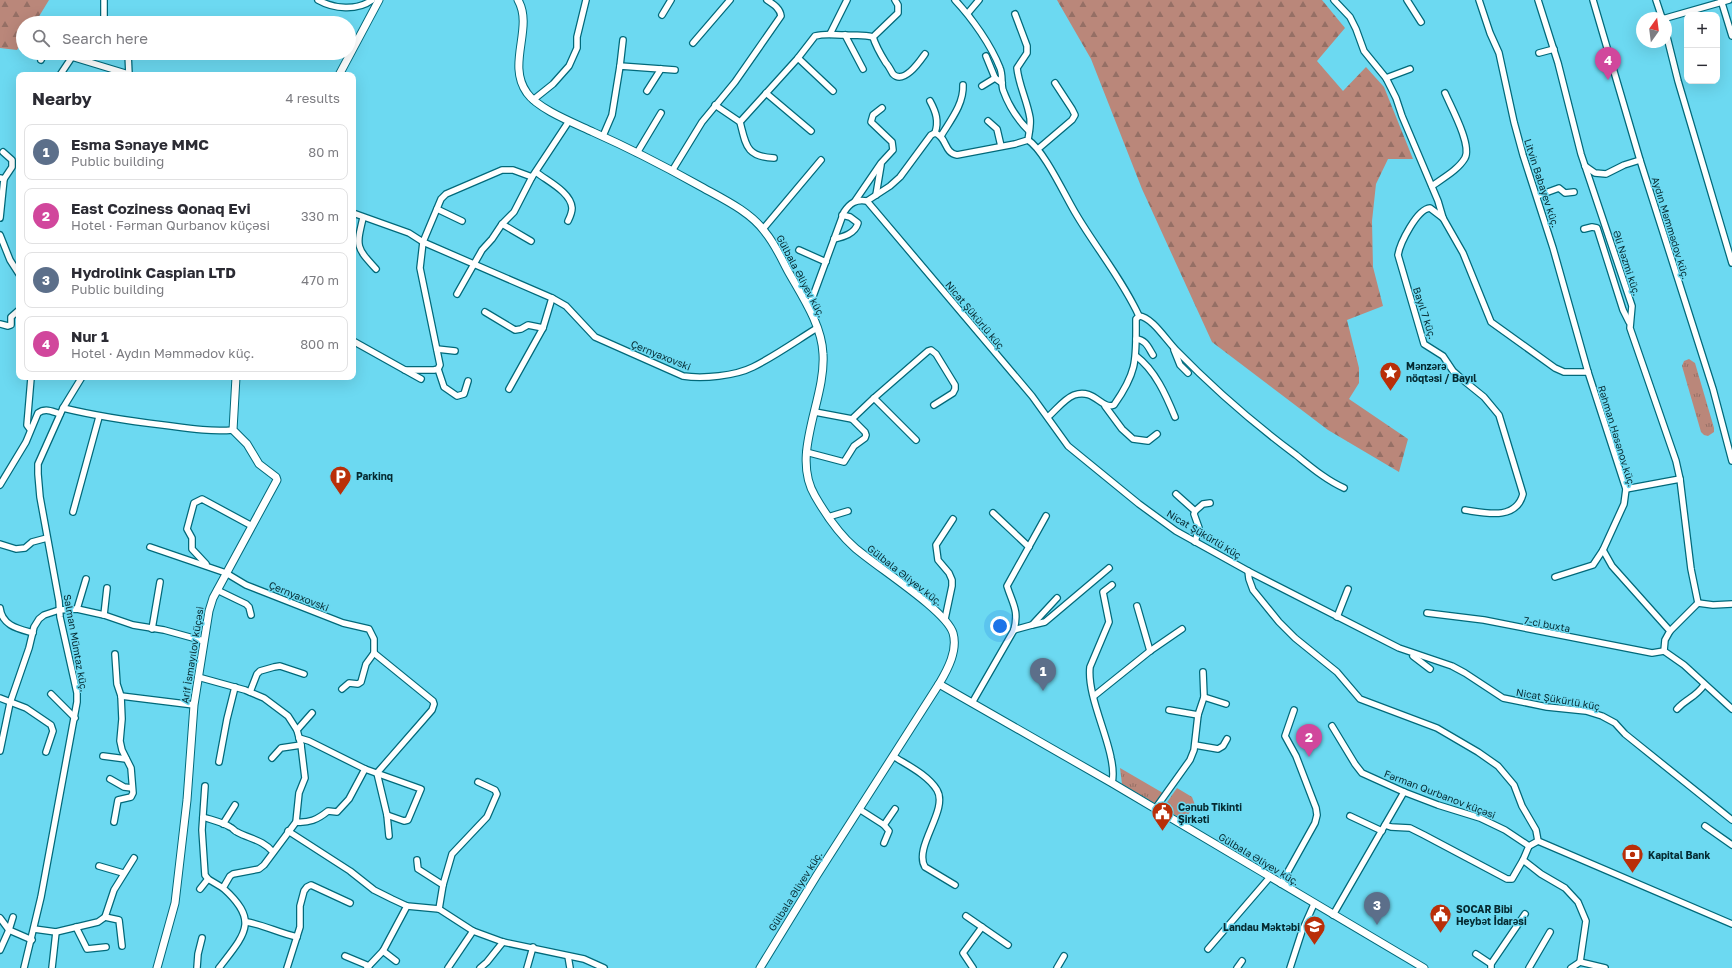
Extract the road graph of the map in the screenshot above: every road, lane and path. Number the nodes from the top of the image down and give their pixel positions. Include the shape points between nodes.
1 (104, 0) edge
2 (318, 0) edge
3 (376, 0) edge
4 (518, 0) edge
5 (586, 0) edge
6 (671, 0) edge
7 (730, 0) edge
8 (767, 0) edge
9 (895, 0) edge
10 (955, 0) edge
11 (979, 0) edge
12 (1334, 0) edge
13 (1407, 0) edge
14 (1479, 0) edge
15 (1538, 0) edge
16 (1594, 0) edge
17 (1656, 0) edge
18 (1729, 0) edge
19 (845, 1) edge
20 (1722, 1) edge
21 (1660, 12) edge
22 (968, 14) junction
23 (1015, 14) dead end
24 (662, 15) dead end
25 (104, 16) edge
26 (1672, 16) edge
27 (1421, 22) dead end
28 (830, 34) junction
29 (845, 36) junction
30 (1732, 36) edge
31 (873, 37) junction
32 (356, 39) edge
33 (623, 40) dead end
34 (693, 42) dead end
35 (1670, 48) edge
36 (1554, 49) junction
37 (925, 54) dead end
38 (1539, 54) dead end
39 (986, 56) dead end
40 (798, 58) junction
41 (69, 60) edge
42 (85, 60) edge
43 (128, 60) edge
44 (346, 60) edge
45 (620, 66) junction
46 (661, 69) junction
47 (863, 69) dead end
48 (1410, 69) dead end
49 (675, 70) dead end
50 (62, 72) edge
51 (123, 72) edge
52 (129, 72) edge
53 (340, 72) edge
54 (995, 78) junction
55 (1386, 78) junction
56 (1002, 83) junction
57 (1055, 83) dead end
58 (963, 86) dead end
59 (982, 86) dead end
60 (833, 91) dead end
61 (647, 92) dead end
62 (766, 93) junction
63 (1445, 93) dead end
64 (533, 100) junction
65 (930, 100) dead end
66 (715, 106) junction
67 (882, 108) dead end
68 (661, 113) dead end
69 (569, 121) junction
70 (988, 121) dead end
71 (740, 122) junction
72 (811, 131) dead end
73 (1029, 131) junction
74 (935, 133) junction
75 (604, 136) junction
76 (941, 136) junction
77 (1028, 140) junction
78 (1001, 146) junction
79 (1038, 149) junction
80 (3, 152) dead end
81 (637, 153) junction
82 (774, 158) dead end
83 (821, 160) dead end
84 (1640, 160) junction
85 (881, 163) junction
86 (1585, 166) junction
87 (672, 171) junction
88 (534, 175) junction
89 (2, 178) edge
90 (1432, 186) junction
91 (1574, 192) dead end
92 (876, 195) junction
93 (1537, 196) junction
94 (855, 201) junction
95 (867, 201) junction
96 (437, 209) junction
97 (356, 214) edge
98 (842, 215) junction
99 (0, 218) edge
100 (363, 218) junction
101 (1443, 218) junction
102 (462, 221) dead end
103 (568, 221) dead end
104 (502, 224) junction
105 (764, 229) junction
106 (1584, 229) dead end
107 (0, 235) edge
108 (834, 239) junction
109 (531, 240) dead end
110 (423, 242) junction
111 (799, 250) dead end
112 (826, 262) junction
113 (1732, 263) edge
114 (474, 264) junction
115 (16, 269) edge
116 (376, 269) dead end
117 (457, 294) dead end
118 (552, 298) junction
119 (807, 305) junction
120 (485, 312) dead end
121 (16, 313) edge
122 (1138, 316) junction
123 (1629, 322) junction
124 (0, 324) edge
125 (543, 328) junction
126 (817, 328) junction
127 (1136, 339) junction
128 (356, 344) edge
129 (1174, 347) junction
130 (437, 349) junction
131 (455, 351) dead end
132 (1153, 355) dead end
133 (1136, 356) junction
134 (438, 369) junction
135 (405, 370) junction
136 (1588, 372) junction
137 (1188, 373) dead end
138 (31, 380) edge
139 (80, 380) edge
140 (236, 380) edge
141 (421, 380) dead end
142 (468, 381) dead end
143 (509, 389) dead end
144 (874, 398) junction
145 (934, 405) dead end
146 (1105, 406) junction
147 (62, 411) junction
148 (814, 412) junction
149 (98, 417) junction
150 (1048, 417) junction
151 (1175, 417) dead end
152 (852, 419) junction
153 (30, 429) junction
154 (233, 430) junction
155 (1157, 434) dead end
156 (916, 440) dead end
157 (806, 452) junction
158 (1732, 461) edge
159 (1680, 479) junction
160 (0, 485) edge
161 (1344, 488) dead end
162 (1626, 489) junction
163 (1176, 494) dead end
164 (1210, 503) dead end
165 (1195, 510) junction
166 (1466, 510) dead end
167 (848, 511) dead end
168 (73, 512) dead end
169 (993, 513) dead end
170 (1046, 516) dead end
171 (828, 517) junction
172 (953, 519) dead end
173 (252, 526) junction
174 (47, 538) junction
175 (1195, 542) junction
176 (0, 544) edge
177 (150, 547) dead end
178 (1029, 547) junction
179 (1603, 550) junction
180 (208, 566) junction
181 (1109, 568) dead end
182 (1248, 571) junction
183 (226, 573) junction
184 (1555, 577) dead end
185 (86, 579) dead end
186 (160, 582) dead end
187 (1112, 585) dead end
188 (107, 588) dead end
189 (1348, 589) dead end
190 (217, 590) junction
191 (1058, 598) dead end
192 (1698, 603) junction
193 (1732, 604) edge
194 (1137, 606) dead end
195 (0, 608) edge
196 (77, 609) junction
197 (60, 610) junction
198 (1427, 613) dead end
199 (104, 615) junction
200 (251, 615) dead end
201 (1337, 617) junction
202 (945, 619) junction
203 (1032, 625) junction
204 (152, 629) junction
205 (1182, 629) dead end
206 (1014, 630) junction
207 (1670, 631) junction
208 (33, 633) junction
209 (204, 640) junction
210 (1150, 651) junction
211 (1664, 651) junction
212 (374, 653) junction
213 (115, 654) dead end
214 (1412, 654) junction
215 (1430, 669) dead end
216 (1203, 672) dead end
217 (304, 674) dead end
218 (198, 677) junction
219 (939, 684) junction
220 (1704, 685) junction
221 (235, 687) junction
222 (342, 689) dead end
223 (250, 692) junction
224 (51, 694) dead end
225 (121, 696) junction
226 (1094, 696) junction
227 (1204, 697) junction
228 (0, 698) edge
229 (10, 703) junction
230 (972, 703) junction
231 (1226, 704) dead end
232 (194, 705) junction
233 (1677, 709) dead end
234 (1732, 709) edge
235 (1169, 710) dead end
236 (1294, 710) dead end
237 (312, 713) dead end
238 (1198, 716) junction
239 (75, 718) junction
240 (1332, 726) dead end
241 (297, 730) junction
242 (299, 738) junction
243 (1226, 740) dead end
244 (301, 745) junction
245 (1195, 745) junction
246 (0, 751) edge
247 (46, 752) dead end
248 (103, 756) dead end
249 (893, 756) junction
250 (126, 758) junction
251 (272, 758) dead end
252 (218, 762) dead end
253 (365, 769) junction
254 (377, 773) junction
255 (110, 778) dead end
256 (478, 782) dead end
257 (1112, 783) junction
258 (204, 786) dead end
259 (132, 788) junction
260 (1404, 792) junction
261 (235, 805) dead end
262 (859, 809) junction
263 (895, 809) dead end
264 (1155, 809) junction
265 (387, 814) junction
266 (1350, 816) dead end
267 (203, 817) junction
268 (1732, 820) edge
269 (114, 822) dead end
270 (296, 822) junction
271 (223, 824) junction
272 (884, 825) junction
273 (1385, 825) junction
274 (1705, 826) dead end
275 (1382, 830) junction
276 (288, 831) junction
277 (388, 836) dead end
278 (1538, 841) junction
279 (884, 843) dead end
280 (1732, 845) edge
281 (1528, 846) junction
282 (273, 852) junction
283 (134, 858) dead end
284 (417, 860) dead end
285 (1523, 860) junction
286 (99, 866) dead end
287 (123, 873) junction
288 (1270, 877) junction
289 (208, 879) junction
290 (1281, 884) junction
291 (443, 885) junction
292 (955, 886) dead end
293 (223, 888) junction
294 (200, 889) dead end
295 (350, 903) dead end
296 (1314, 904) junction
297 (407, 906) junction
298 (438, 909) junction
299 (1525, 914) dead end
300 (1333, 915) junction
301 (966, 916) dead end
302 (13, 917) dead end
303 (105, 917) junction
304 (0, 918) edge
305 (247, 922) junction
306 (1732, 924) edge
307 (76, 927) junction
308 (982, 927) junction
309 (34, 929) junction
310 (9, 930) junction
311 (473, 931) junction
312 (56, 932) junction
313 (1550, 932) dead end
314 (297, 937) junction
315 (202, 938) dead end
316 (32, 940) junction
317 (503, 942) junction
318 (122, 946) dead end
319 (1008, 946) dead end
320 (106, 947) dead end
321 (533, 947) junction
322 (1208, 949) dead end
323 (0, 950) edge
324 (383, 951) junction
325 (1476, 954) dead end
326 (345, 956) dead end
327 (568, 956) junction
328 (1064, 956) dead end
329 (396, 961) dead end
330 (1242, 961) dead end
331 (1580, 962) junction
332 (1491, 966) edge
333 (368, 967) edge
334 (24, 968) edge
335 (52, 968) edge
336 (157, 968) edge
337 (197, 968) edge
338 (219, 968) edge
339 (287, 968) edge
340 (448, 968) edge
341 (480, 968) edge
342 (527, 968) edge
343 (570, 968) edge
344 (604, 968) edge
345 (760, 968) edge
346 (973, 968) edge
347 (1057, 968) edge
348 (1237, 968) edge
349 (1290, 968) edge
350 (1424, 968) edge
351 (1529, 968) edge
352 (1571, 968) edge
353 (1605, 968) edge

1 - 25 street
2 - 3 street via 329,6 342,8
3 - 32 street
4 - 64 street, Gülbala Əliyev küç. via 523,21 519,73 523,87
5 - 64 street via 577,37 577,48 569,66 553,84
6 - 24 street
7 - 34 street
8 - 66 street via 776,6 780,16 735,82
9 - 31 street via 898,13
10 - 22 street
11 - 22 street
12 - 55 street via 1350,17 1364,51
13 - 27 street
14 - 93 street, Litvin Babayev küç. via 1499,53 1514,122
15 - 36 street, Əli Nəzmi küç.
16 - 84 street, Aydın Məmmədov küç.
17 - 21 street
18 - 20 street
19 - 28 street
20 - 26 street
20 - 30 street
22 - 56 street via 1001,70
23 - 73 street via 1027,46 1027,53 1017,68 1019,84 1030,116
28 - 29 street
28 - 40 street via 816,36
29 - 31 street via 861,34
29 - 47 street
31 - 37 street via 882,56 898,77 904,76 916,67
33 - 45 street
35 - 113 street
36 - 38 street
36 - 86 street, Əli Nəzmi küç.
39 - 54 street
40 - 60 street
40 - 62 street
41 - 50 street
42 - 51 street
43 - 52 street
44 - 53 street
45 - 46 street
45 - 75 street via 612,115
46 - 49 street
46 - 61 street
48 - 55 street
54 - 56 street
54 - 59 street
55 - 90 street
56 - 73 street via 1022,125
57 - 79 street via 1075,115
58 - 76 street via 956,112
62 - 71 street
62 - 72 street
63 - 90 street via 1467,151 1466,157 1457,168
64 - 69 street, Gülbala Əliyev küç.
65 - 74 street via 937,116 938,125
66 - 71 street
66 - 87 street via 702,122
67 - 85 street via 873,115 871,122 892,142 893,150
68 - 81 street
69 - 75 street, Gülbala Əliyev küç.
69 - 88 street
70 - 78 street via 998,129
71 - 82 street via 750,152 762,158
73 - 77 street
74 - 76 street
74 - 92 street via 928,138 900,177
75 - 81 street, Gülbala Əliyev küç.
76 - 78 street via 949,151 957,155
77 - 78 street
77 - 79 street
79 - 122 street via 1076,214 1125,288
80 - 89 street via 12,160 12,167
81 - 87 street, Gülbala Əliyev küç.
83 - 105 street
84 - 86 street via 1606,174 1595,173
84 - 158 street, Aydın Məmmədov küç. via 1713,389
85 - 92 street
85 - 94 street
86 - 123 street, Əli Nəzmi küç. via 1632,306
87 - 105 street, Gülbala Əliyev küç. via 726,200
88 - 96 street via 502,170 446,194
88 - 103 street via 562,191 569,200 572,209
88 - 104 street via 514,212
89 - 99 street
90 - 101 street
91 - 93 street via 1565,193 1560,188
92 - 95 street
93 - 136 street, Litvin Babayev küç.
94 - 95 street
94 - 98 street
95 - 150 street, Nicat Şükürlü küç
96 - 102 street
96 - 110 street
97 - 100 street, Çernyaxovski
98 - 108 street
98 - 108 street via 855,220 857,226 846,236
100 - 110 street, Çernyaxovski via 409,233
100 - 116 street via 358,247
101 - 136 street via 1463,253 1495,327 1555,368 1564,372
101 - 166 street, Bayıl 7 küç. via 1430,208 1424,209 1400,247 1398,255 1410,298 1424,344 1442,356 1453,371 1484,397 1499,415 1523,494 1516,506 1503,513
104 - 109 street
104 - 114 street
105 - 119 street, Gülbala Əliyev küç.
106 - 123 street via 1597,228
107 - 115 street
108 - 112 street
110 - 114 street, Çernyaxovski
110 - 130 street via 420,268
111 - 112 street
112 - 119 street via 812,299
114 - 117 street
114 - 118 street, Çernyaxovski
118 - 125 street
118 - 126 street, Çernyaxovski via 566,306 595,337 683,376 693,378 752,368
119 - 126 street, Gülbala Əliyev küç.
120 - 125 street via 516,330 528,325
121 - 124 street via 11,317 11,325
122 - 127 street
122 - 129 street via 1144,316 1150,321
123 - 159 street, Əli Nəzmi küç.
125 - 143 street
126 - 148 street, Gülbala Əliyev küç. via 823,348 823,361
127 - 132 street via 1142,339
127 - 133 street
128 - 135 street
129 - 137 street via 1180,365
129 - 161 street via 1226,398 1316,471
130 - 131 street
130 - 134 street via 440,364
133 - 146 street via 1132,376 1126,388 1114,405
133 - 151 street via 1149,367
134 - 135 street
134 - 142 street via 444,387 457,396 464,394
135 - 141 street
136 - 162 street, Rəhman Həsənov küç.
138 - 153 street via 27,425
139 - 147 street, Salman Mümtaz küç.
140 - 154 street
144 - 145 street via 931,350 955,385 953,393
144 - 152 street
144 - 156 street
146 - 150 street via 1093,396 1075,394
146 - 155 street via 1133,439 1148,441
147 - 149 street
147 - 153 street via 42,410
147 - 174 street, Salman Mümtaz küç. via 38,464
148 - 152 street
148 - 157 street, Gülbala Əliyev küç.
149 - 154 street via 214,431
149 - 168 street
150 - 175 street, Nicat Şükürlü küç via 1077,455 1139,504
152 - 157 street via 866,435 854,446 844,462
153 - 160 street via 26,442
154 - 173 street, Arif İsmayılov küçəsi via 247,444 258,464 277,480
157 - 171 street, Gülbala Əliyev küç. via 808,480
159 - 162 street
159 - 192 street, Əli Nəzmi küç. via 1691,569
162 - 179 street, Rəhman Həsənov küç. via 1624,504
163 - 165 street
164 - 165 street via 1203,504
165 - 175 street via 1199,528
167 - 171 street
169 - 178 street
170 - 178 street
171 - 202 street, Gülbala Əliyev küç. via 855,548
172 - 202 street via 936,545 938,560 952,580
173 - 180 street via 202,499 194,503 187,529 192,538 192,549
173 - 183 street, Arif İsmayılov küçəsi
174 - 176 street via 32,542 25,548 16,549
174 - 197 street, Salman Mümtaz küç.
175 - 182 street, Nicat Şükürlü küç
177 - 180 street, Çernyaxovski
178 - 206 street via 1007,586 1017,618
179 - 184 street, Rəhman Həsənov küç. via 1591,567
179 - 207 street via 1612,566
180 - 183 street, Çernyaxovski
181 - 203 street via 1045,622
182 - 201 street, Nicat Şükürlü küç
182 - 278 street via 1248,579 1254,590 1279,622 1337,672 1360,699 1430,725 1498,766 1514,785 1522,806 1536,830
183 - 190 street, Arif İsmayılov küçəsi
183 - 212 street, Çernyaxovski via 246,585 343,623 369,630 374,639
185 - 196 street
186 - 204 street
187 - 226 street via 1102,594 1110,622 1090,667
188 - 199 street
189 - 201 street
190 - 200 street via 246,604
190 - 209 street, Arif İsmayılov küçəsi via 209,611
191 - 203 street
192 - 193 street
192 - 207 street
194 - 210 street
195 - 208 street via 6,622 12,627
196 - 197 street
196 - 199 street
197 - 208 street via 39,619
197 - 239 street, Salman Mümtaz küç. via 77,693
198 - 211 street, 7-ci buxta via 1484,620 1652,652
199 - 204 street
201 - 214 street, Nicat Şükürlü küç
202 - 219 street, Gülbala Əliyev küç. via 952,630 954,645 949,664
203 - 206 street
204 - 209 street
205 - 210 street
206 - 230 street
207 - 211 street via 1665,640
208 - 229 street
209 - 218 street, Arif İsmayılov küçəsi
210 - 226 street
211 - 220 street via 1684,665
212 - 222 street via 366,664 361,682 349,683
212 - 254 street via 434,704 432,710
213 - 225 street
214 - 215 street
214 - 268 street, Nicat Şükürlü küç via 1452,666 1503,698 1547,707 1586,711 1602,716 1614,723
216 - 227 street
217 - 223 street via 280,666 260,671
218 - 221 street
218 - 232 street, Arif İsmayılov küçəsi
219 - 230 street, Gülbala Əliyev küç.
219 - 249 street, Gülbala Əliyev küç.
220 - 233 street via 1695,697
220 - 234 street
221 - 223 street
221 - 252 street
223 - 241 street via 264,698 288,716
224 - 239 street
225 - 232 street
225 - 250 street via 120,742
226 - 257 street via 1114,772
227 - 231 street
227 - 238 street
228 - 229 street
229 - 246 street
229 - 247 street via 26,708 51,725 53,731
230 - 257 street, Gülbala Əliyev küç.
232 - 336 street, Arif İsmayılov küçəsi via 188,794 176,903
235 - 238 street
236 - 290 street via 1286,736 1296,756 1317,816
237 - 241 street
238 - 245 street
239 - 309 street, Salman Mümtaz küç.
240 - 260 street, Fərman Qurbanov küçəsi via 1362,773
241 - 242 street
242 - 244 street
242 - 253 street via 309,740
243 - 245 street via 1218,749
244 - 251 street via 282,748
244 - 270 street via 305,778 299,793
245 - 264 street via 1190,760
248 - 250 street
249 - 262 street, Gülbala Əliyev küç.
249 - 292 street via 929,780 939,793 940,800 925,849 924,864
250 - 259 street via 131,768
253 - 254 street
253 - 270 street via 349,799 337,812 328,811 310,822
254 - 265 street
254 - 265 street via 421,789 408,820 404,821
255 - 259 street
256 - 291 street via 495,790 497,794 487,817 452,854
257 - 264 street, Gülbala Əliyev küç.
258 - 267 street
259 - 269 street via 131,797 118,800
260 - 273 street
260 - 281 street, Fərman Qurbanov küçəsi via 1480,818 1505,830
261 - 271 street
262 - 272 street
262 - 345 street, Gülbala Əliyev küç.
263 - 272 street
264 - 288 street, Gülbala Əliyev küç.
265 - 277 street
266 - 275 street
267 - 271 street
267 - 289 street via 203,866
270 - 276 street
271 - 282 street via 261,842
272 - 279 street via 889,834
273 - 275 street
273 - 285 street via 1410,828 1507,879 1512,878
274 - 280 street
275 - 300 street
276 - 282 street
276 - 297 street via 350,871 374,890
278 - 281 street
278 - 306 street
281 - 285 street
282 - 293 street via 264,866 233,874
283 - 287 street via 128,870
284 - 291 street via 418,869
285 - 331 street via 1565,888 1578,902 1586,921
286 - 287 street
287 - 303 street
288 - 290 street, Gülbala Əliyev küç.
288 - 322 street
289 - 293 street
289 - 294 street
290 - 296 street, Gülbala Əliyev küç.
291 - 298 street
293 - 305 street via 235,898
295 - 314 street via 311,885 307,887 300,906 300,927
296 - 300 street, Gülbala Əliyev küç.
296 - 349 street
297 - 298 street
297 - 324 street
298 - 311 street
299 - 332 street
300 - 350 street, Gülbala Əliyev küç.
301 - 308 street
302 - 310 street
303 - 307 street via 98,922
303 - 318 street via 119,920
304 - 310 street
305 - 314 street
305 - 338 street
307 - 312 street
307 - 320 street via 87,949
308 - 319 street
308 - 346 street via 963,953
309 - 312 street
309 - 316 street, Salman Mümtaz küç.
310 - 316 street
310 - 323 street
311 - 317 street
311 - 340 street
312 - 335 street
313 - 351 street
314 - 339 street
315 - 337 street
316 - 334 street, Salman Mümtaz küç.
317 - 321 street
317 - 341 street
321 - 327 street
321 - 342 street
324 - 329 street
324 - 333 street
325 - 332 street
326 - 333 street
327 - 343 street
327 - 344 street via 584,959
328 - 347 street
330 - 348 street
331 - 352 street
331 - 353 street

